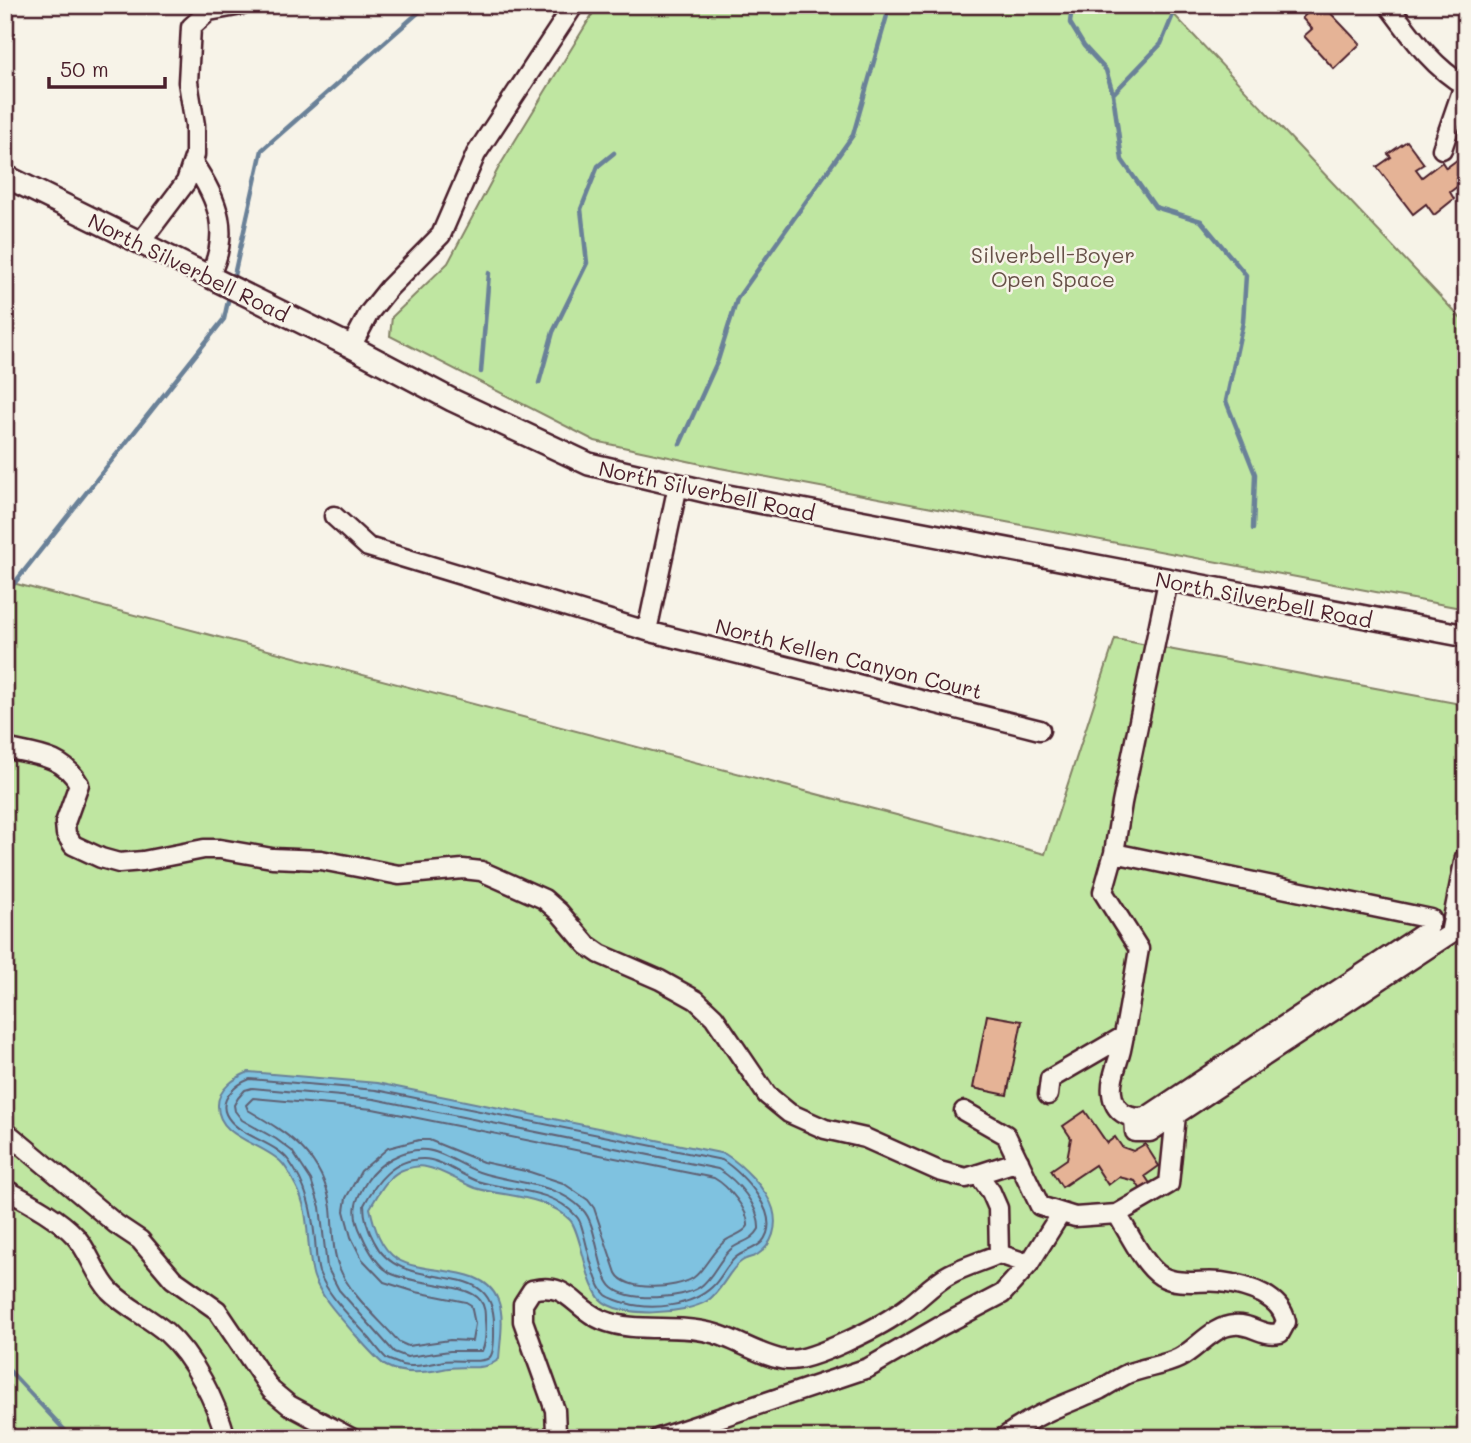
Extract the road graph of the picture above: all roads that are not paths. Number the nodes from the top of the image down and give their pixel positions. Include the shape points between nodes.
1 (242, 5) edge
2 (574, 5) edge
3 (1388, 5) edge
4 (1465, 85) edge
5 (1442, 149) dead end
6 (192, 163) junction
7 (5, 176) edge
8 (140, 243) junction
9 (209, 277) junction
10 (351, 347) junction
11 (678, 485) junction
12 (334, 516) dead end
13 (1168, 581) junction
14 (647, 631) junction
15 (1466, 636) edge
16 (1040, 730) dead end
17 (5, 748) edge
18 (1114, 853) junction
19 (1465, 857) edge
20 (1124, 1036) junction
21 (1048, 1096) dead end
22 (964, 1111) dead end
23 (1176, 1115) junction
24 (1134, 1119) junction
25 (5, 1130) edge
26 (1019, 1161) junction
27 (978, 1174) junction
28 (5, 1189) edge
29 (1061, 1213) junction
30 (1117, 1214) junction
31 (999, 1254) junction
32 (1029, 1264) junction
33 (226, 1438) edge
34 (351, 1438) edge
35 (553, 1438) edge
36 (659, 1438) edge
37 (1003, 1438) edge

1 - 6 street via 209,11 191,27
2 - 10 street via 476,154 440,235 369,313
3 - 4 street via 1420,48
4 - 5 street
6 - 8 street via 186,182
6 - 9 street via 215,199 220,223 219,257
7 - 8 main road, North Silverbell Road
8 - 9 main road, North Silverbell Road
9 - 10 main road, North Silverbell Road
10 - 11 main road, North Silverbell Road via 589,464
11 - 13 main road, North Silverbell Road
11 - 14 street
12 - 14 street, North Kellen Canyon Court via 368,547
13 - 15 main road, North Silverbell Road
13 - 18 street
14 - 16 street, North Kellen Canyon Court
17 - 27 street via 53,759 71,771 79,785 65,823 66,834 73,845 119,863 220,849 321,860 399,876 481,871 544,899 600,954 695,1000 714,1017 767,1095 789,1113 825,1129 865,1138 939,1171 966,1178
18 - 20 street via 1103,892 1139,949
18 - 24 street via 1431,919 1428,930 1146,1117
19 - 23 street via 1450,934
20 - 21 street via 1050,1079
20 - 24 street via 1111,1091 1116,1106
22 - 26 street via 1006,1135
23 - 24 street via 1150,1132 1135,1132
23 - 30 street via 1169,1184
25 - 34 street via 139,1240 173,1279 217,1310 271,1390 289,1405
26 - 27 street
26 - 29 street via 1040,1206
27 - 31 street via 998,1208
28 - 33 street via 75,1236 113,1293 167,1333 213,1399
29 - 30 street via 1075,1217
29 - 32 street
30 - 37 street via 1149,1265 1162,1277 1249,1287 1283,1310 1286,1322 1280,1333 1269,1335 1247,1326 1219,1329 1178,1358 1065,1402
31 - 32 street
31 - 35 street via 950,1275 897,1315 814,1356 787,1360 712,1333 621,1325 584,1310 562,1290 532,1290 523,1304 523,1321 555,1410
32 - 36 street via 1002,1294 868,1368

